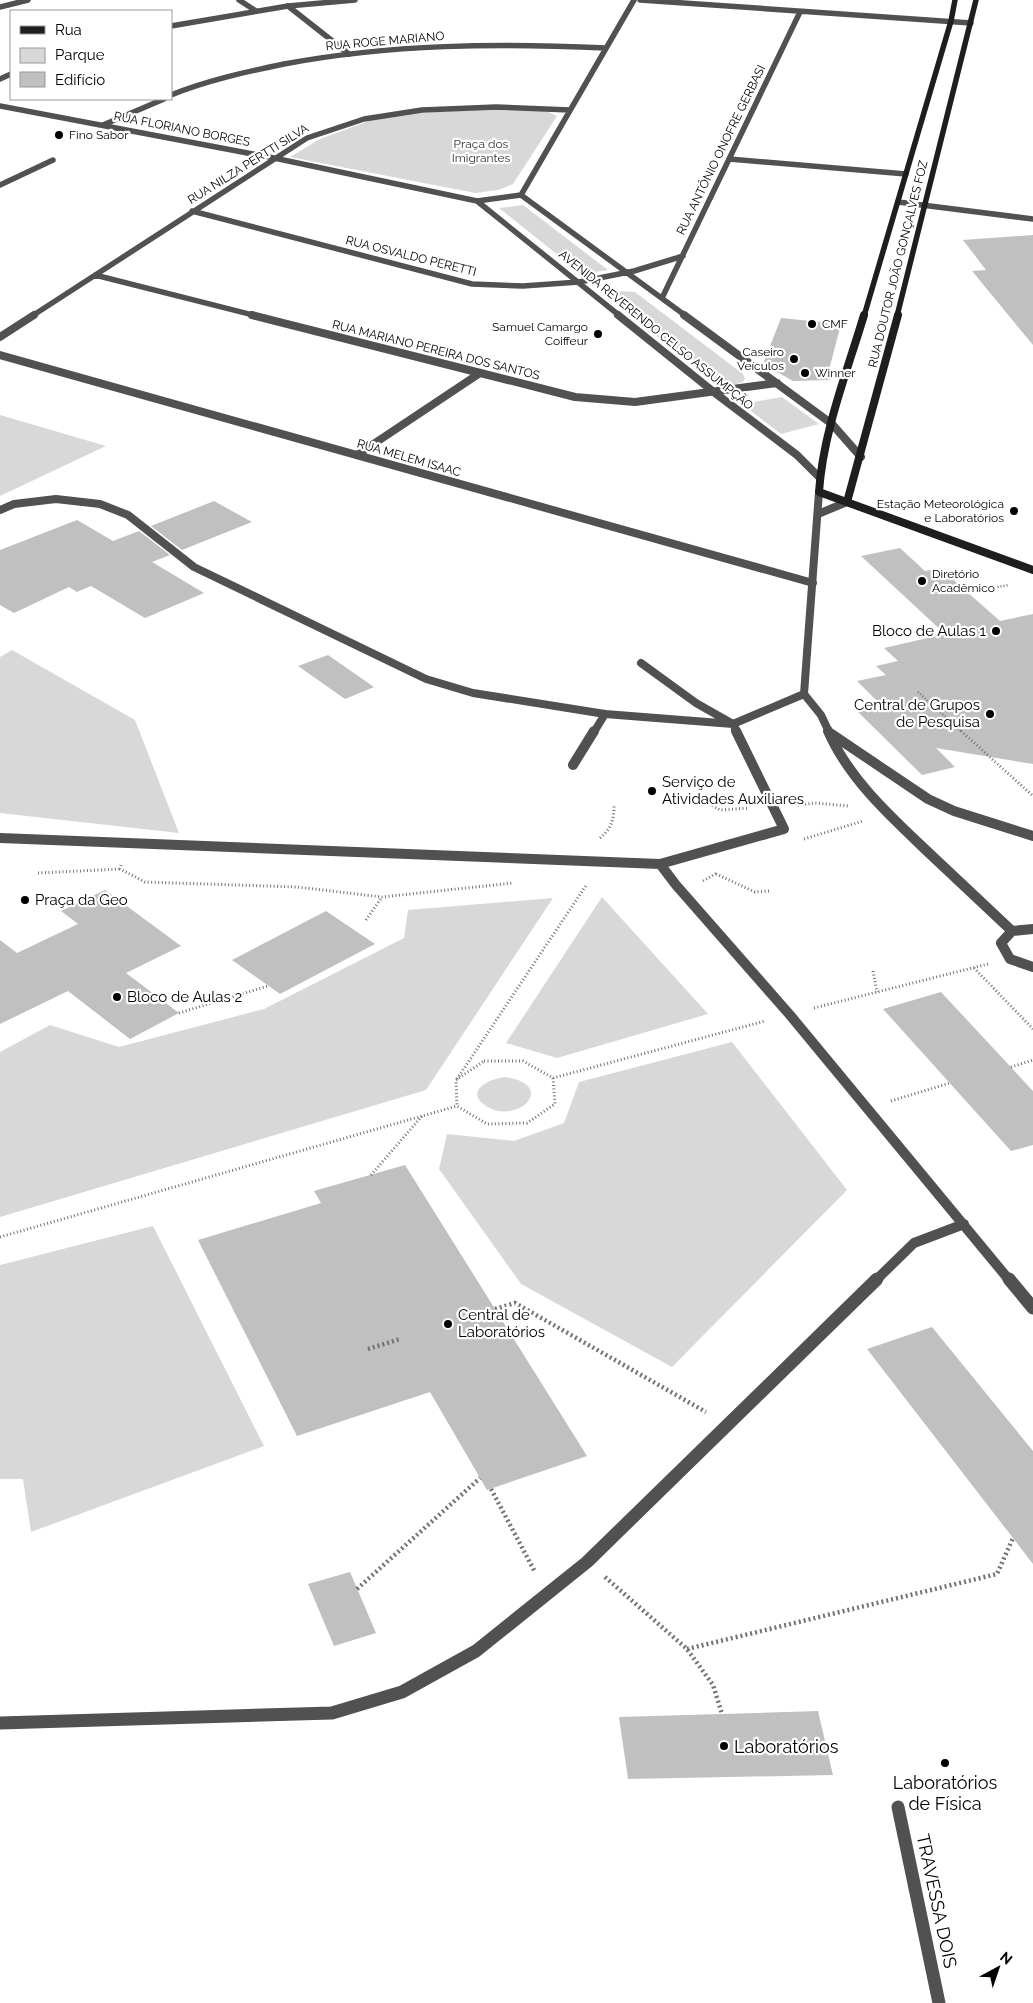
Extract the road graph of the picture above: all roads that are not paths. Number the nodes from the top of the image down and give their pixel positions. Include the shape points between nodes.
1 (28, 0) edge
2 (239, 0) edge
3 (355, 0) edge
4 (634, 0) edge
5 (640, 0) edge
6 (955, 0) edge
7 (976, 0) edge
8 (288, 6) junction
9 (0, 7) edge
10 (256, 11) junction
11 (800, 12) junction
12 (951, 21) junction
13 (971, 23) junction
14 (172, 26) edge
15 (606, 48) junction
16 (349, 54) junction
17 (172, 95) edge
18 (162, 100) edge
19 (0, 106) edge
20 (570, 110) junction
21 (102, 126) junction
22 (274, 158) junction
23 (729, 159) junction
24 (52, 160) dead end
25 (906, 174) junction
26 (0, 185) edge
27 (521, 195) junction
28 (477, 201) junction
29 (898, 202) junction
30 (924, 205) junction
31 (192, 211) junction
32 (1033, 219) edge
33 (682, 256) junction
34 (627, 272) junction
35 (95, 275) junction
36 (578, 281) junction
37 (662, 298) junction
38 (0, 336) edge
39 (0, 355) edge
40 (480, 373) junction
41 (777, 383) junction
42 (715, 393) junction
43 (832, 424) junction
44 (357, 455) junction
45 (861, 457) junction
46 (820, 478) junction
47 (819, 492) junction
48 (847, 502) junction
49 (0, 510) edge
50 (818, 514) junction
51 (1033, 570) edge
52 (813, 582) junction
53 (641, 663) dead end
54 (804, 694) junction
55 (605, 714) junction
56 (734, 724) junction
57 (829, 732) junction
58 (573, 766) dead end
59 (1033, 836) edge
60 (0, 838) edge
61 (660, 864) junction
62 (1033, 929) edge
63 (1012, 931) junction
64 (1033, 967) edge
65 (964, 1224) junction
66 (1033, 1308) edge
67 (0, 1723) edge
68 (898, 1807) dead end
69 (939, 2003) edge

1 - 9 street
2 - 10 street
3 - 8 street
4 - 15 street
5 - 11 street
6 - 12 street, RUA DOUTOR JOÃO GONÇALVES FOZ
7 - 13 street, RUA DOUTOR JOÃO GONÇALVES FOZ
8 - 10 street
8 - 16 street
10 - 14 street
11 - 12 street
11 - 23 street, RUA ANTÔNIO ONOFRE GERBASI
12 - 13 street
12 - 25 street, RUA DOUTOR JOÃO GONÇALVES FOZ
13 - 30 street, RUA DOUTOR JOÃO GONÇALVES FOZ
15 - 16 street, RUA ROGE MARIANO via 556,45 412,47
15 - 20 street
16 - 17 street, RUA ROGE MARIANO via 234,75
18 - 21 street
19 - 21 street, RUA FLORIANO BORGES
20 - 22 street, RUA NILZA PERTTI SILVA via 502,105 433,107 342,125 307,138
20 - 27 street
21 - 22 street, RUA FLORIANO BORGES
22 - 28 street, RUA FLORIANO BORGES
22 - 31 street, RUA NILZA PERTTI SILVA
23 - 25 street
23 - 33 street, RUA ANTÔNIO ONOFRE GERBASI
24 - 26 street
25 - 29 street, RUA DOUTOR JOÃO GONÇALVES FOZ
27 - 28 street
27 - 34 street, AVENIDA REVERENDO CELSO ASSUMPÇÃO
28 - 36 street, AVENIDA REVERENDO CELSO ASSUMPÇÃO
29 - 30 street
29 - 43 street, RUA DOUTOR JOÃO GONÇALVES FOZ
30 - 32 street
30 - 45 street, RUA DOUTOR JOÃO GONÇALVES FOZ
31 - 35 street, RUA NILZA PERTTI SILVA
31 - 36 street, RUA OSVALDO PERETTI via 472,284 500,288
33 - 34 street, RUA OSVALDO PERETTI
33 - 37 street, RUA ANTÔNIO ONOFRE GERBASI
34 - 36 street, RUA OSVALDO PERETTI
34 - 37 street, AVENIDA REVERENDO CELSO ASSUMPÇÃO
35 - 38 street, RUA NILZA PERTTI SILVA
35 - 40 street, RUA MARIANO PEREIRA DOS SANTOS
36 - 42 street, AVENIDA REVERENDO CELSO ASSUMPÇÃO
37 - 41 street, AVENIDA REVERENDO CELSO ASSUMPÇÃO
39 - 44 street, RUA MELEM ISAAC
40 - 42 street, RUA MARIANO PEREIRA DOS SANTOS via 575,397 608,401 635,402
40 - 44 street
41 - 42 street, RUA MARIANO PEREIRA DOS SANTOS
41 - 43 street, AVENIDA REVERENDO CELSO ASSUMPÇÃO
42 - 46 street, AVENIDA REVERENDO CELSO ASSUMPÇÃO via 797,455
43 - 45 street, AVENIDA REVERENDO CELSO ASSUMPÇÃO
43 - 46 street, RUA DOUTOR JOÃO GONÇALVES FOZ
44 - 52 street, RUA MELEM ISAAC
45 - 48 street, RUA DOUTOR JOÃO GONÇALVES FOZ
46 - 47 street, RUA DOUTOR JOÃO GONÇALVES FOZ
47 - 48 street
47 - 50 street, RUA DOUTOR JOÃO GONÇALVES FOZ
48 - 50 street
48 - 51 street
49 - 55 street via 14,504 56,499 100,504 128,515 194,566 426,679 472,693
50 - 52 street, RUA DOUTOR JOÃO GONÇALVES FOZ
52 - 54 street, RUA DOUTOR JOÃO GONÇALVES FOZ
53 - 56 street via 696,703
54 - 56 street
54 - 57 street via 821,715
55 - 56 street
55 - 58 street
56 - 61 street via 784,829
57 - 59 street via 954,812
57 - 63 street via 836,749 877,802
60 - 61 street
61 - 65 street via 790,1014
62 - 63 street
63 - 64 street via 1001,944 1010,958
65 - 66 street
65 - 67 street via 914,1242 587,1562 476,1651 410,1688 332,1713
68 - 69 street, TRAVESSA DOIS

